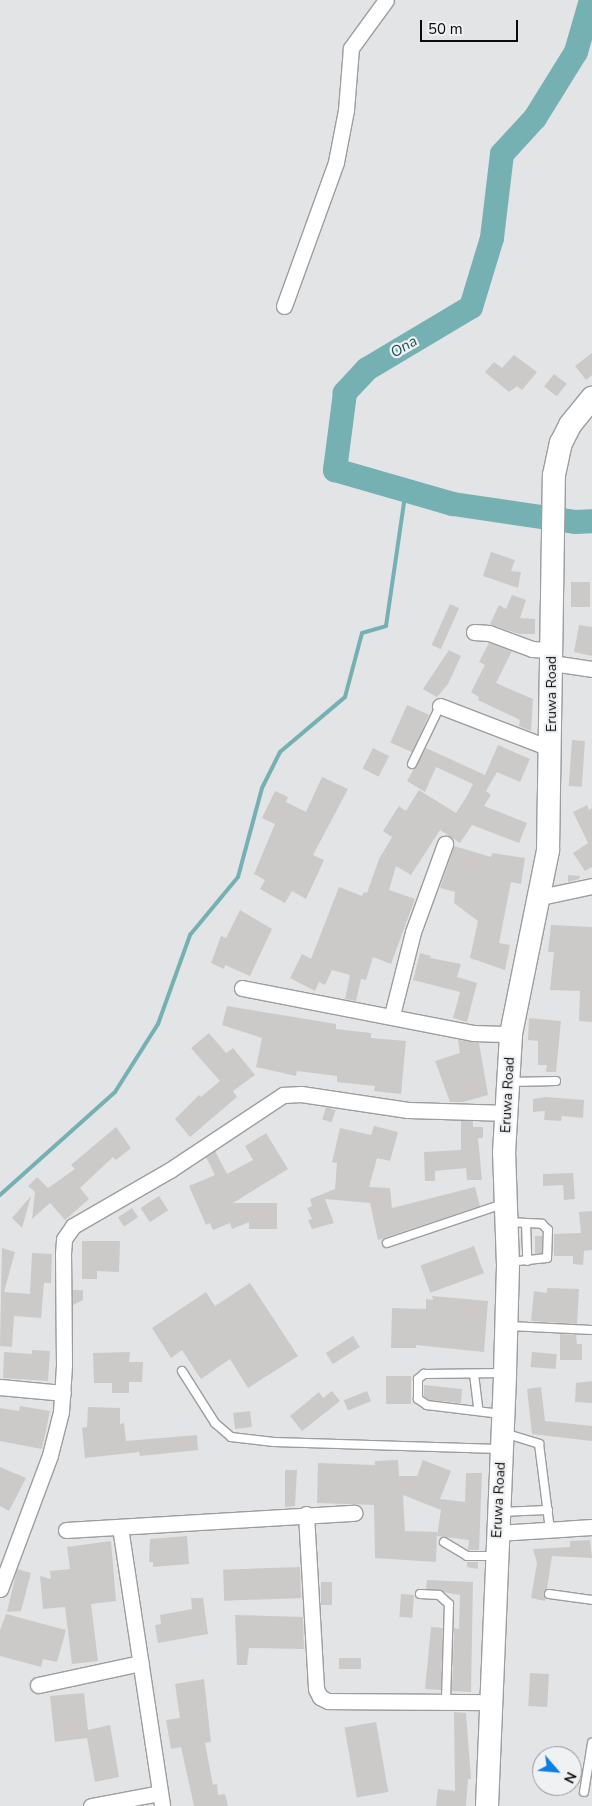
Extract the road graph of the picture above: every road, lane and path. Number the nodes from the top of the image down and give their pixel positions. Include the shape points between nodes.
1 (386, 0) edge
2 (284, 306) dead end
3 (592, 398) edge
4 (474, 632) dead end
5 (552, 656) junction
6 (592, 669) edge
7 (440, 706) joint
8 (552, 749) junction
9 (412, 764) dead end
10 (445, 844) dead end
11 (592, 886) edge
12 (540, 897) junction
13 (242, 988) dead end
14 (392, 1015) junction
15 (511, 1034) junction
16 (556, 1081) dead end
17 (510, 1082) junction
18 (509, 1113) junction
19 (512, 1216) junction
20 (387, 1243) dead end
21 (518, 1262) junction
22 (506, 1326) junction
23 (592, 1330) edge
24 (182, 1371) dead end
25 (506, 1373) junction
26 (474, 1374) junction
27 (0, 1387) edge
28 (63, 1393) junction
29 (478, 1409) junction
30 (502, 1432) junction
31 (548, 1510) junction
32 (354, 1513) dead end
33 (306, 1514) junction
34 (497, 1522) junction
35 (120, 1527) junction
36 (592, 1527) edge
37 (66, 1530) dead end
38 (550, 1530) junction
39 (444, 1542) dead end
40 (497, 1556) junction
41 (0, 1589) edge
42 (420, 1594) dead end
43 (549, 1594) dead end
44 (592, 1600) edge
45 (140, 1663) junction
46 (38, 1686) dead end
47 (446, 1702) junction
48 (491, 1702) junction
49 (592, 1743) edge
50 (584, 1792) dead end
51 (161, 1799) edge
52 (91, 1806) edge
53 (487, 1806) edge

1 - 2 street via 350,48 346,110 336,162
3 - 5 main road, Eruwa Road via 570,425 561,443 554,475
4 - 5 street via 489,633
5 - 6 street
5 - 8 main road, Eruwa Road
7 - 8 street
7 - 9 lane
8 - 12 main road, Eruwa Road via 548,852
10 - 14 street via 413,932
11 - 12 street
12 - 15 main road, Eruwa Road
13 - 14 street
14 - 15 street via 474,1033
15 - 17 main road, Eruwa Road
16 - 17 lane
17 - 18 main road, Eruwa Road
18 - 19 main road, Eruwa Road via 504,1153
18 - 28 street via 408,1110 301,1094 283,1095 170,1170 79,1221 64,1238
19 - 20 lane
19 - 21 main road, Eruwa Road
19 - 21 lane via 546,1226 548,1238 547,1258
21 - 22 main road, Eruwa Road
22 - 23 lane
22 - 25 main road, Eruwa Road
24 - 30 lane via 216,1423 231,1437 274,1442
25 - 26 lane
25 - 30 main road, Eruwa Road
26 - 29 lane
26 - 29 lane via 424,1374 418,1379 418,1399 427,1405
27 - 28 street
28 - 41 street via 50,1455
29 - 30 lane
30 - 31 lane via 539,1444
30 - 34 main road, Eruwa Road
31 - 34 lane
31 - 38 lane
32 - 33 street
33 - 35 street
33 - 47 street via 316,1689 320,1697 328,1700
34 - 38 street
34 - 40 main road, Eruwa Road
35 - 37 street
35 - 45 street
36 - 38 street
39 - 40 lane via 467,1556
40 - 48 main road, Eruwa Road
42 - 47 lane via 439,1595 449,1604
43 - 44 lane
45 - 46 street
45 - 51 street
47 - 48 street
48 - 53 main road, Eruwa Road
49 - 50 lane
51 - 52 street

